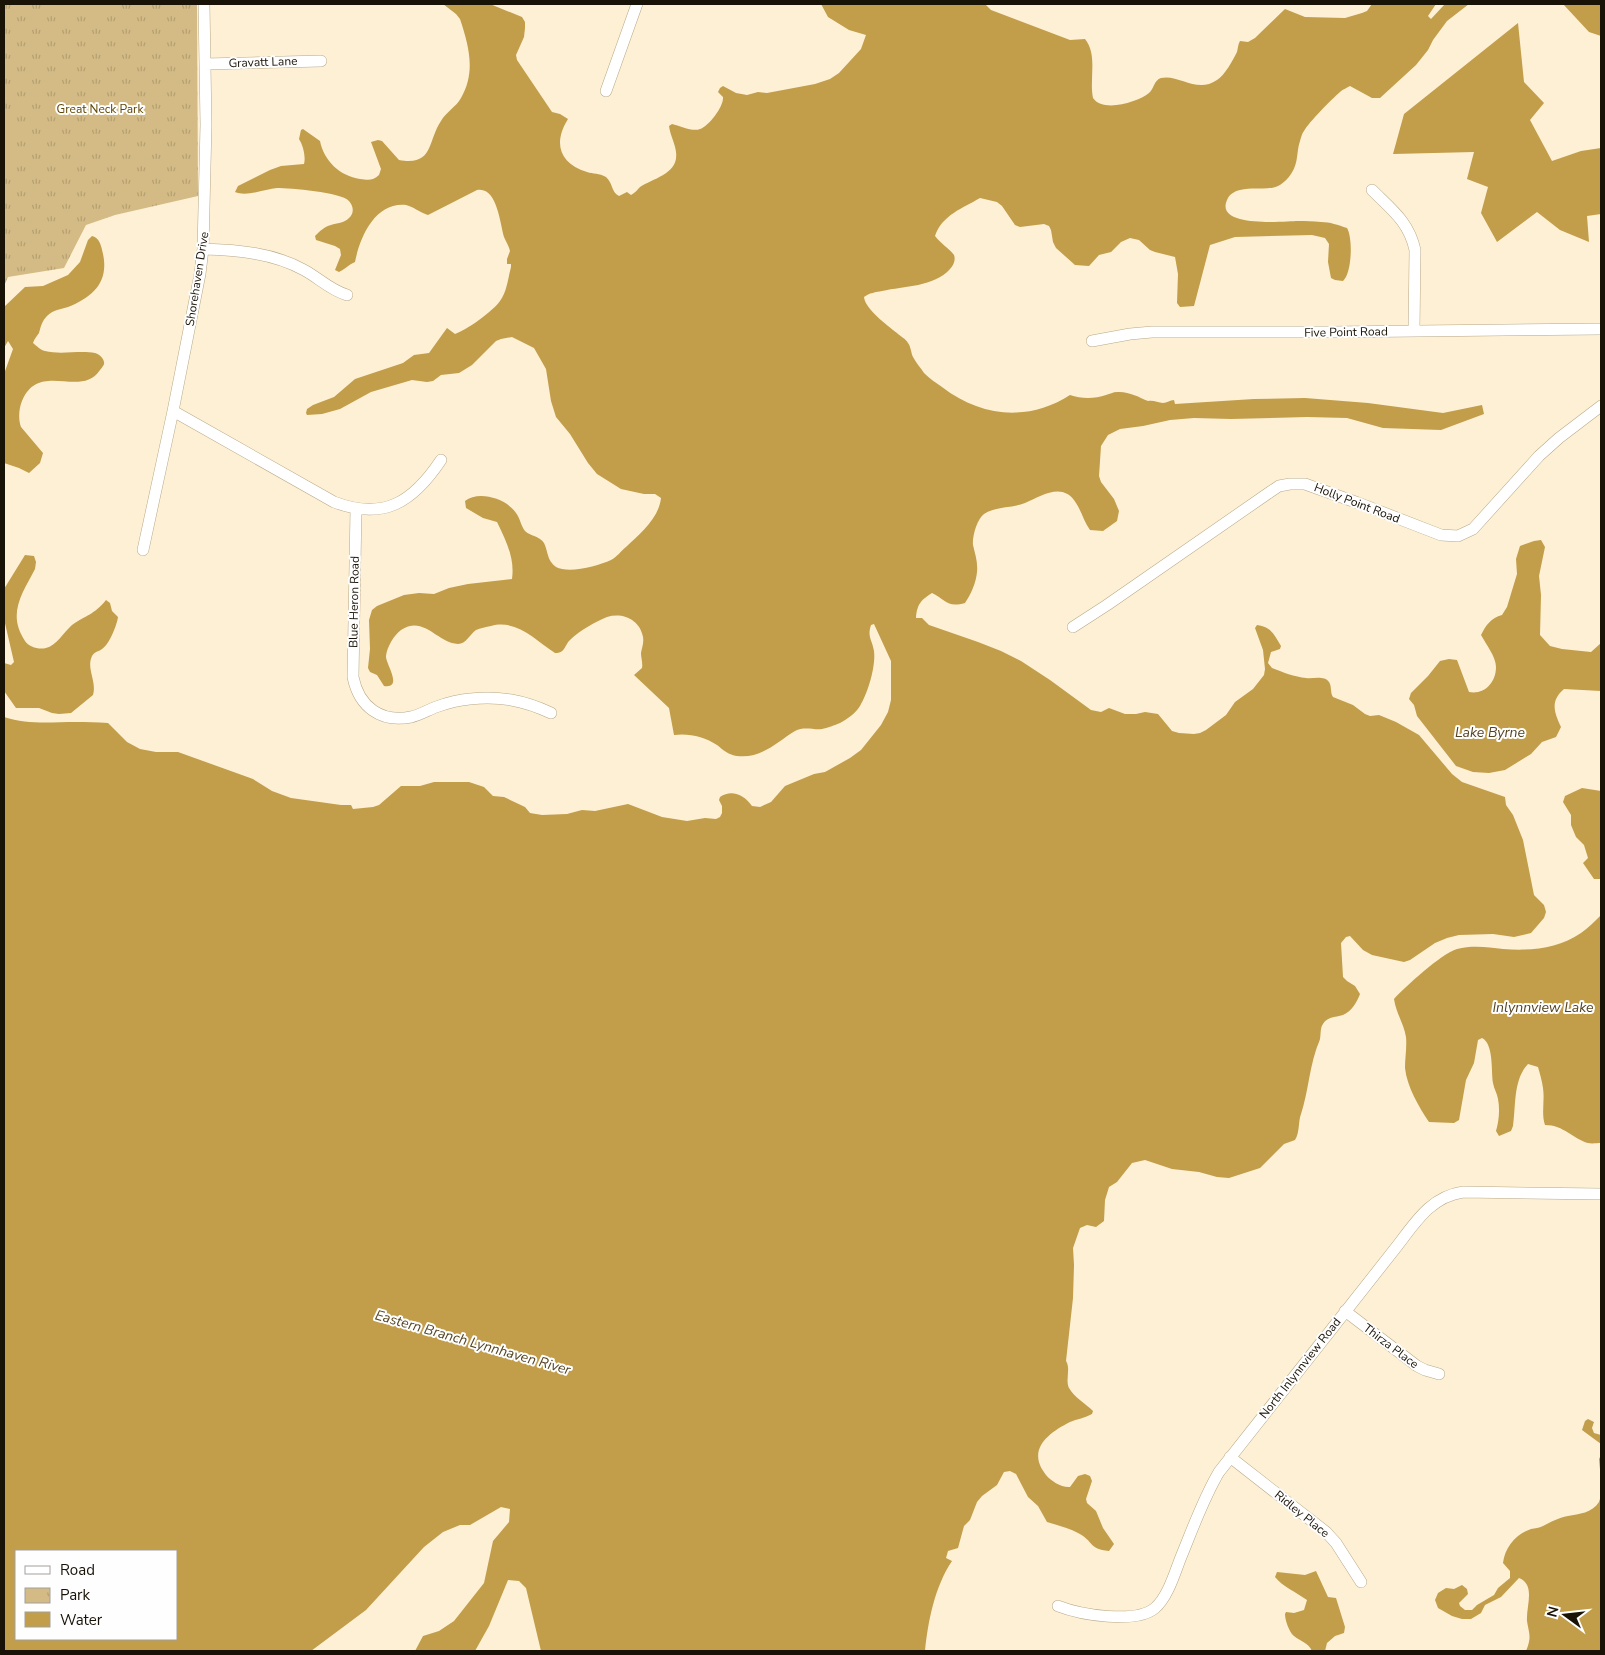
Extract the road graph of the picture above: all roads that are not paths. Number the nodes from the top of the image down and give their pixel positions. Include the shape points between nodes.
1 (204, 4) edge
2 (637, 4) edge
3 (321, 61) dead end
4 (205, 64) junction
5 (606, 91) dead end
6 (1372, 190) dead end
7 (203, 250) junction
8 (347, 295) dead end
9 (1601, 329) edge
10 (1414, 331) junction
11 (1092, 341) dead end
12 (1601, 406) edge
13 (173, 411) junction
14 (441, 460) dead end
15 (356, 508) junction
16 (143, 550) dead end
17 (1073, 627) dead end
18 (551, 713) dead end
19 (1601, 1194) edge
20 (1345, 1312) junction
21 (1439, 1374) dead end
22 (1230, 1458) junction
23 (1361, 1582) dead end
24 (1058, 1606) dead end

1 - 4 street, Shorehaven Drive
2 - 5 street
3 - 4 street, Gravatt Lane
4 - 7 street, Shorehaven Drive
6 - 10 street via 1402,220 1413,240
7 - 8 street via 246,252 279,259 306,270 333,290
7 - 13 street, Shorehaven Drive
9 - 10 street, Five Point Road
10 - 11 street, Five Point Road via 1152,332
12 - 17 street, Holly Point Road via 1539,456 1473,529 1458,536 1441,536 1310,485 1279,486
13 - 15 street via 334,502
13 - 16 street, Shorehaven Drive
14 - 15 street via 427,480 408,498 378,509
15 - 18 street, Blue Heron Road via 353,677 364,703 384,716 403,718 454,701 497,698 520,700
19 - 20 street, North Inlynnview Road via 1463,1192 1445,1196 1423,1213
20 - 21 street, Thirza Place via 1417,1366
20 - 22 street, North Inlynnview Road
22 - 23 street, Ridley Place via 1326,1532
22 - 24 street, North Inlynnview Road via 1210,1488 1164,1598 1155,1608 1132,1617 1086,1614

